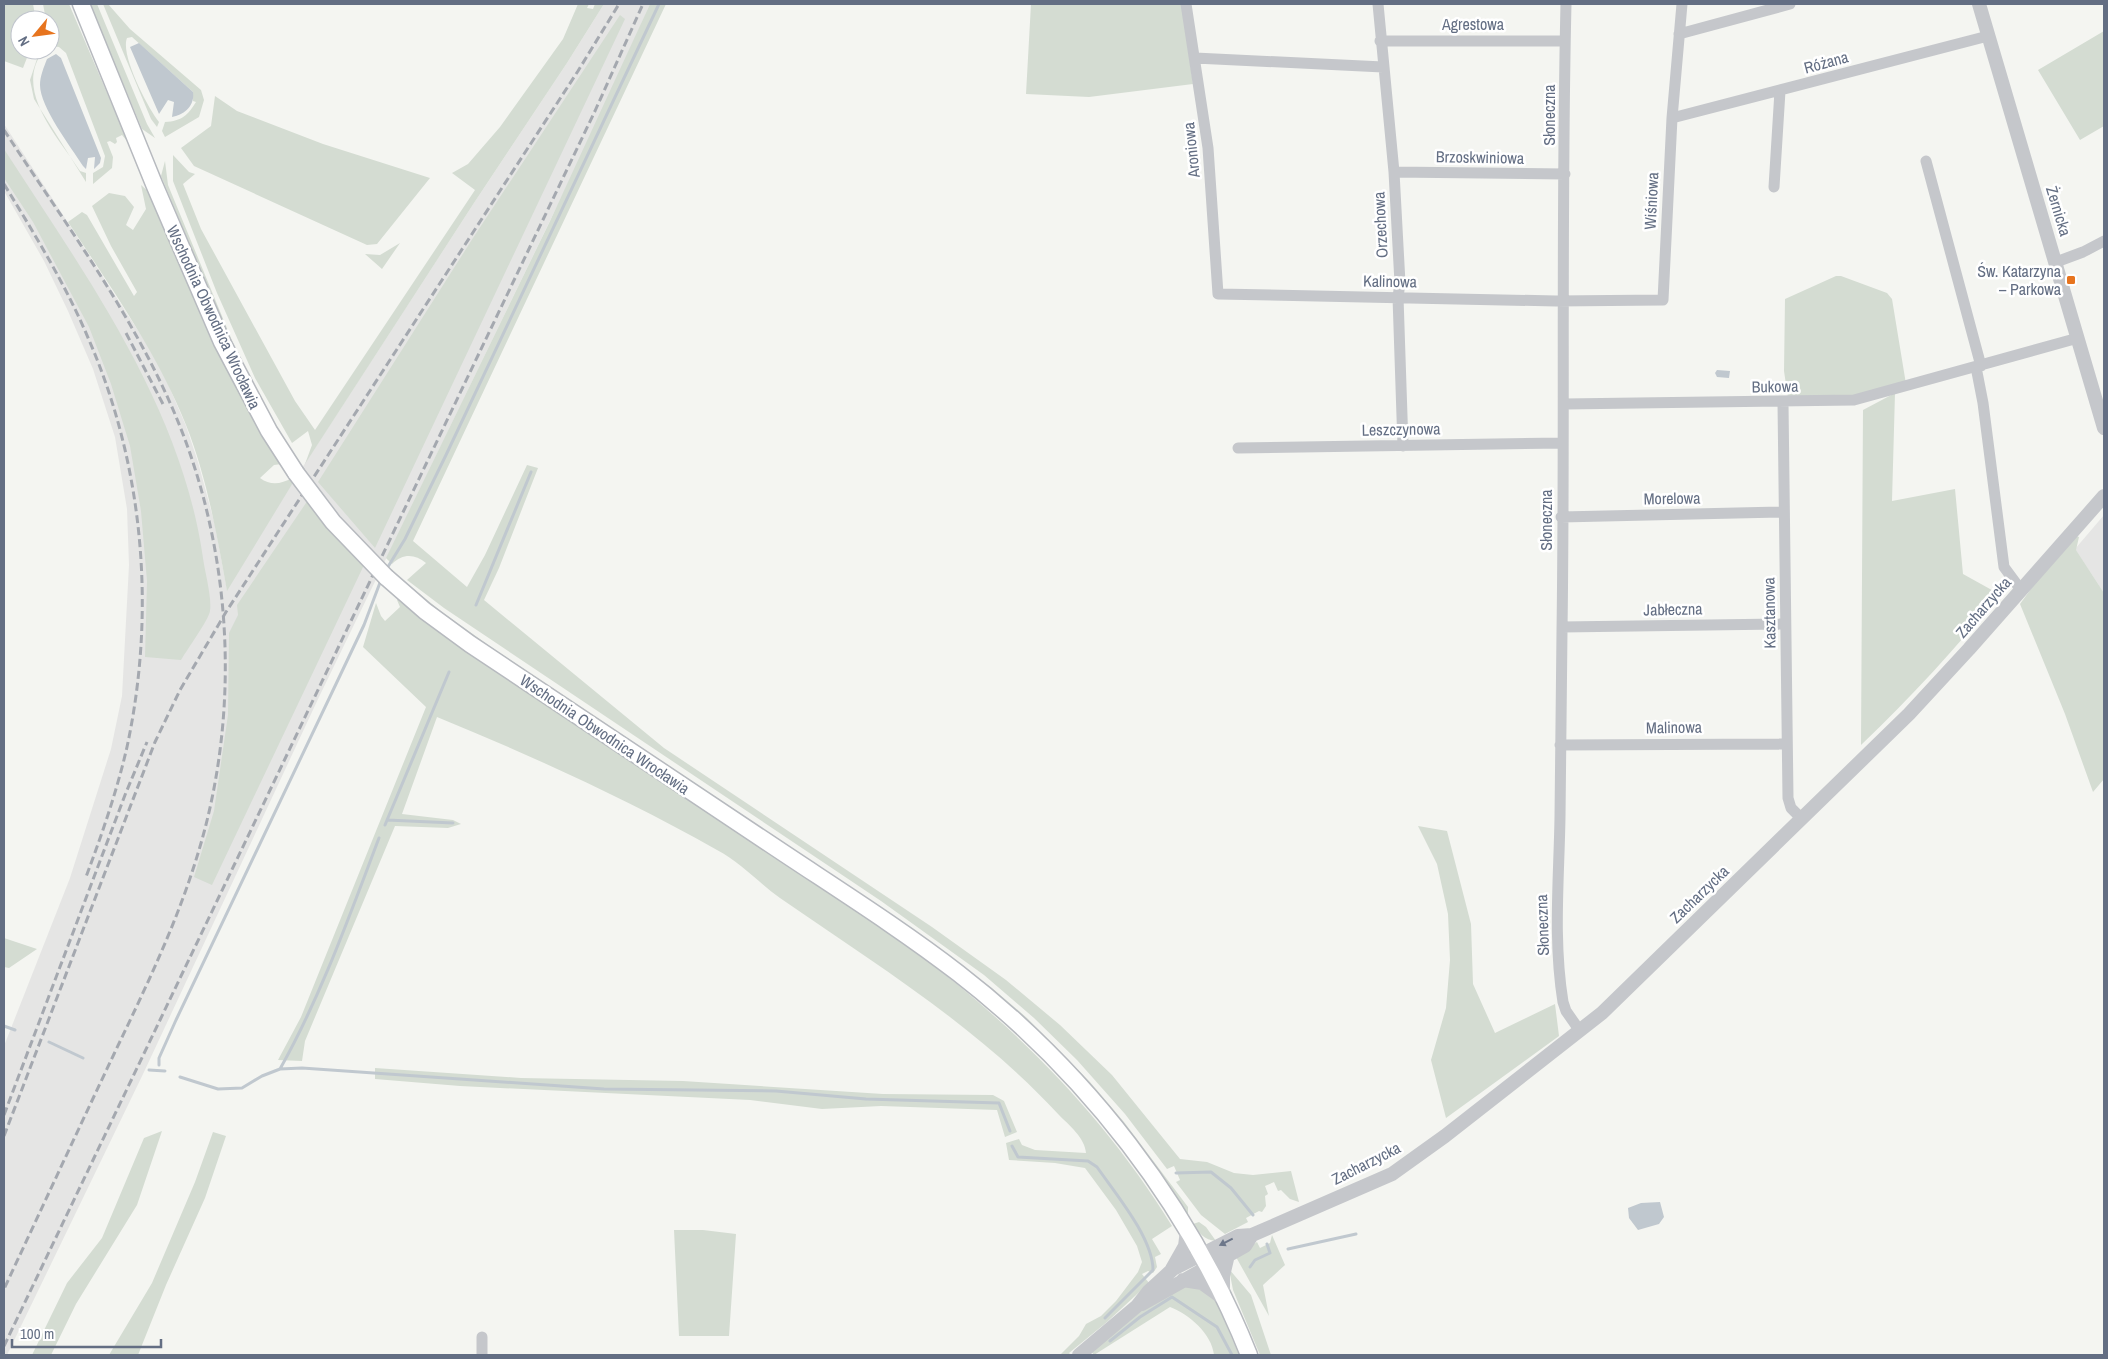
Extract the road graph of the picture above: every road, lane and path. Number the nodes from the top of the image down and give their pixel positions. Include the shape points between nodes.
1 (1186, 4) edge
2 (1378, 4) edge
3 (1566, 4) edge
4 (1682, 4) edge
5 (1790, 4) edge
6 (1979, 4) edge
7 (82, 8) edge
8 (1679, 34) junction
9 (1988, 36) junction
10 (1380, 41) junction
11 (1565, 41) junction
12 (1195, 58) junction
13 (1383, 67) junction
14 (1780, 91) junction
15 (1672, 118) junction
16 (1926, 161) dead end
17 (1394, 172) junction
18 (1565, 174) junction
19 (1774, 187) dead end
20 (2104, 241) edge
21 (2056, 262) junction
22 (1218, 294) joint
23 (1398, 297) junction
24 (1562, 301) junction
25 (2078, 338) junction
26 (1979, 367) junction
27 (1783, 403) junction
28 (1565, 404) junction
29 (2104, 428) edge
30 (1563, 443) junction
31 (1404, 446) junction
32 (1238, 448) dead end
33 (2104, 496) edge
34 (1784, 512) junction
35 (1561, 517) junction
36 (2021, 590) junction
37 (1785, 624) junction
38 (1562, 627) junction
39 (1787, 744) junction
40 (1560, 745) junction
41 (1801, 818) junction
42 (1580, 1031) junction
43 (1187, 1231) junction
44 (1252, 1235) junction
45 (1228, 1256) junction
46 (1204, 1261) junction
47 (1170, 1272) junction
48 (1183, 1280) junction
49 (1223, 1298) junction
50 (1137, 1306) junction
51 (482, 1337) dead end
52 (482, 1355) edge
53 (1079, 1355) edge
54 (1249, 1355) edge

1 - 12 street, Aroniowa
2 - 10 street, Orzechowa
3 - 11 street, Słoneczna
4 - 8 street, Wiśniowa
5 - 8 street
6 - 9 street, Żernicka
7 - 43 main road, Wschodnia Obwodnica Wrocławia, bridge via 222,342 268,432 333,522 425,611 470,644 854,901 981,992 1038,1042 1098,1105 1142,1161
8 - 15 street, Wiśniowa
9 - 14 street, Różana
9 - 21 street, Żernicka
10 - 11 street, Agrestowa
10 - 13 street, Orzechowa
11 - 18 street, Słoneczna
12 - 13 street
12 - 22 street, Aroniowa via 1208,148
13 - 17 street, Orzechowa
14 - 15 street, Różana
14 - 19 street
15 - 24 street, Wiśniowa via 1662,300
16 - 26 street
17 - 18 street, Brzoskwiniowa
17 - 23 street, Orzechowa
18 - 24 street, Słoneczna
20 - 21 street
21 - 25 street, Żernicka
22 - 23 street, Kalinowa
23 - 24 street, Kalinowa
23 - 31 street, Orzechowa
24 - 28 street, Słoneczna
25 - 26 street, Bukowa
25 - 29 street, Żernicka
26 - 27 street, Bukowa via 1854,400
26 - 36 street via 2004,567
27 - 28 street, Bukowa
27 - 34 street, Kasztanowa
28 - 30 street, Słoneczna
30 - 31 street, Leszczynowa
30 - 35 street, Słoneczna
31 - 32 street, Leszczynowa
33 - 36 street, Zacharzycka
34 - 35 street, Morelowa
34 - 37 street, Kasztanowa
35 - 38 street, Słoneczna
36 - 41 street, Zacharzycka via 1909,714
37 - 38 street, Jabłeczna
37 - 39 street, Kasztanowa
38 - 40 street, Słoneczna
39 - 40 street, Malinowa
39 - 41 street, Kasztanowa via 1788,798 1791,808
40 - 42 street, Słoneczna via 1557,936 1563,1002
41 - 42 street, Zacharzycka
42 - 44 street, Zacharzycka via 1392,1174
43 - 46 main road, Wschodnia Obwodnica Wrocławia
43 - 47 street via 1185,1246
44 - 45 street, Zacharzycka via 1245,1246
44 -> 46 street, Zacharzycka via 1238,1236
45 - 46 street, Zacharzycka
45 - 49 street via 1223,1276
46 - 47 street, Zacharzycka
46 - 48 street, Zacharzycka
46 - 49 main road, Wschodnia Obwodnica Wrocławia
47 - 50 street, Zacharzycka
48 - 49 street via 1202,1283
48 - 50 street, Zacharzycka
49 - 54 main road, Wschodnia Obwodnica Wrocławia
50 - 53 street, Zacharzycka
51 - 52 street

